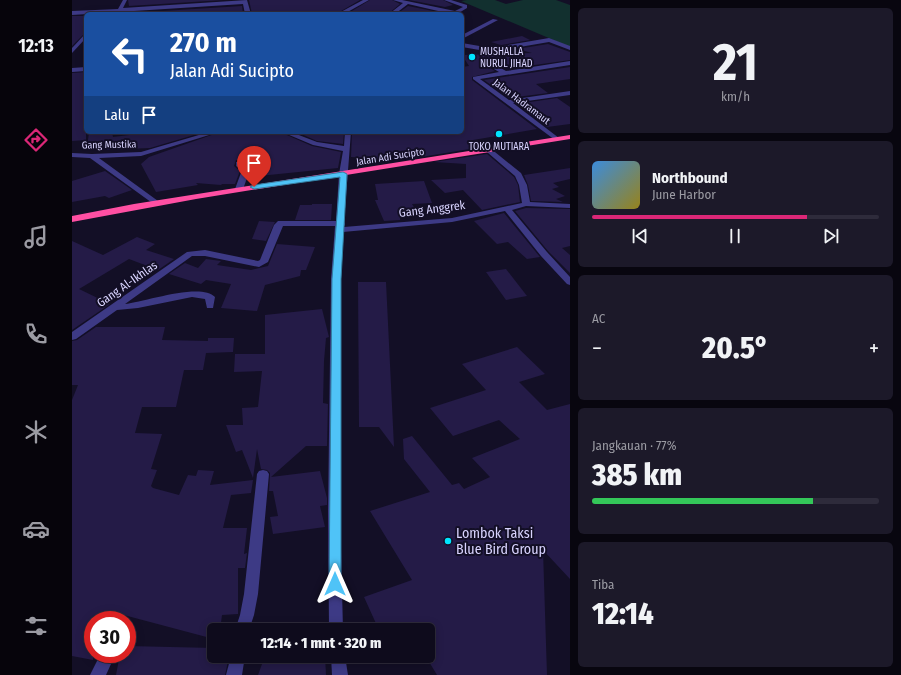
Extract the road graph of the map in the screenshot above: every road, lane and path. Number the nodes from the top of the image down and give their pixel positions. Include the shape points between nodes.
1 (125, 0) edge
2 (367, 0) edge
3 (395, 0) edge
4 (446, 0) edge
5 (406, 2) junction
6 (246, 3) edge
7 (179, 7) junction
8 (215, 9) dead end
9 (119, 11) junction
10 (112, 12) edge
11 (178, 12) edge
12 (344, 12) edge
13 (394, 12) edge
14 (450, 12) edge
15 (456, 12) edge
16 (72, 13) edge
17 (84, 13) edge
18 (495, 20) dead end
19 (464, 35) edge
20 (84, 37) edge
21 (464, 45) edge
22 (570, 48) edge
23 (72, 51) edge
24 (486, 62) dead end
25 (570, 63) edge
26 (84, 69) edge
27 (72, 71) edge
28 (504, 73) junction
29 (570, 93) edge
30 (508, 102) junction
31 (209, 134) edge
32 (290, 134) edge
33 (348, 134) edge
34 (570, 137) edge
35 (557, 139) junction
36 (348, 149) junction
37 (490, 150) junction
38 (72, 154) edge
39 (92, 156) junction
40 (240, 164) dead end
41 (343, 174) junction
42 (239, 189) junction
43 (155, 203) junction
44 (526, 204) junction
45 (570, 206) edge
46 (507, 208) junction
47 (72, 219) edge
48 (341, 227) junction
49 (197, 252) joint
50 (570, 282) edge
51 (210, 306) dead end
52 (115, 307) junction
53 (72, 337) edge
54 (263, 474) dead end
55 (244, 623) edge
56 (336, 623) edge
57 (237, 663) edge
58 (339, 663) edge
59 (234, 675) edge
60 (340, 675) edge

1 - 9 street
2 - 12 street
3 - 5 street
4 - 15 street via 465,6
5 - 13 street
5 - 14 street
6 - 7 street
6 - 8 street
7 - 9 street
7 - 11 street
9 - 10 street
16 - 17 street
18 - 19 street
20 - 23 street
21 - 22 street via 491,50 549,40
24 - 28 street
25 - 28 street, Jalan Hadramaut
26 - 27 street
28 - 30 street, Jalan Hadramaut via 475,78
29 - 30 street
30 - 35 street, Jalan Hadramaut
31 - 39 street, Gang Mustika via 150,152
32 - 36 street via 315,144
33 - 36 street
34 - 35 highway, Jalan Adi Sucipto
35 - 37 highway, Jalan Adi Sucipto
36 - 41 street
37 - 41 highway, Jalan Adi Sucipto
37 - 44 street via 518,175 523,184
38 - 39 street, Gang Mustika
39 - 43 street
40 - 42 street via 246,170
41 - 42 highway, Jalan Adi Sucipto
41 - 48 street
42 - 43 highway, Jalan Adi Sucipto
43 - 47 highway, Jalan Adi Sucipto
44 - 45 street, Gang Anggrek
44 - 46 street, Gang Anggrek
46 - 48 street, Gang Anggrek via 452,220
46 - 50 street
48 - 49 street, Gang Anggrek via 281,223 264,262 259,264
48 - 56 street via 336,279
49 - 52 street, Gang Al-Ikhlas via 190,254
51 - 52 street via 210,297 204,295 177,297 131,307
52 - 53 street, Gang Al-Ikhlas
54 - 55 street via 251,594
57 - 59 street
58 - 60 street

